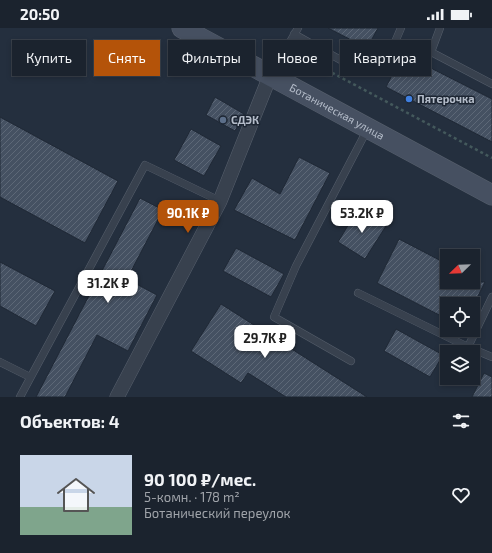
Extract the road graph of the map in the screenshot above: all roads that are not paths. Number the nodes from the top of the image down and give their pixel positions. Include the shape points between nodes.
1 (182, 28) edge
2 (401, 28) edge
3 (440, 28) edge
4 (296, 31) edge
5 (291, 40) edge
6 (263, 72) edge
7 (270, 76) joint
8 (492, 84) edge
9 (368, 129) junction
10 (492, 195) edge
11 (220, 201) junction
12 (358, 293) dead end
13 (492, 297) edge
14 (464, 345) edge
15 (469, 345) edge
16 (480, 352) edge
17 (492, 357) edge
18 (352, 361) dead end
19 (0, 362) edge
20 (30, 377) junction
21 (20, 397) edge
22 (117, 397) edge

1 - 6 street, Ботаническая улица
2 - 4 lane via 395,42 355,68
3 - 8 lane via 431,52
4 - 5 lane
7 - 9 street, Ботаническая улица
7 - 11 street
9 - 10 street, Ботаническая улица
9 - 18 lane via 296,266 274,317
11 - 20 lane via 145,165
11 - 22 street
12 - 14 lane
13 - 15 lane
16 - 17 lane
19 - 20 lane
20 - 21 lane

